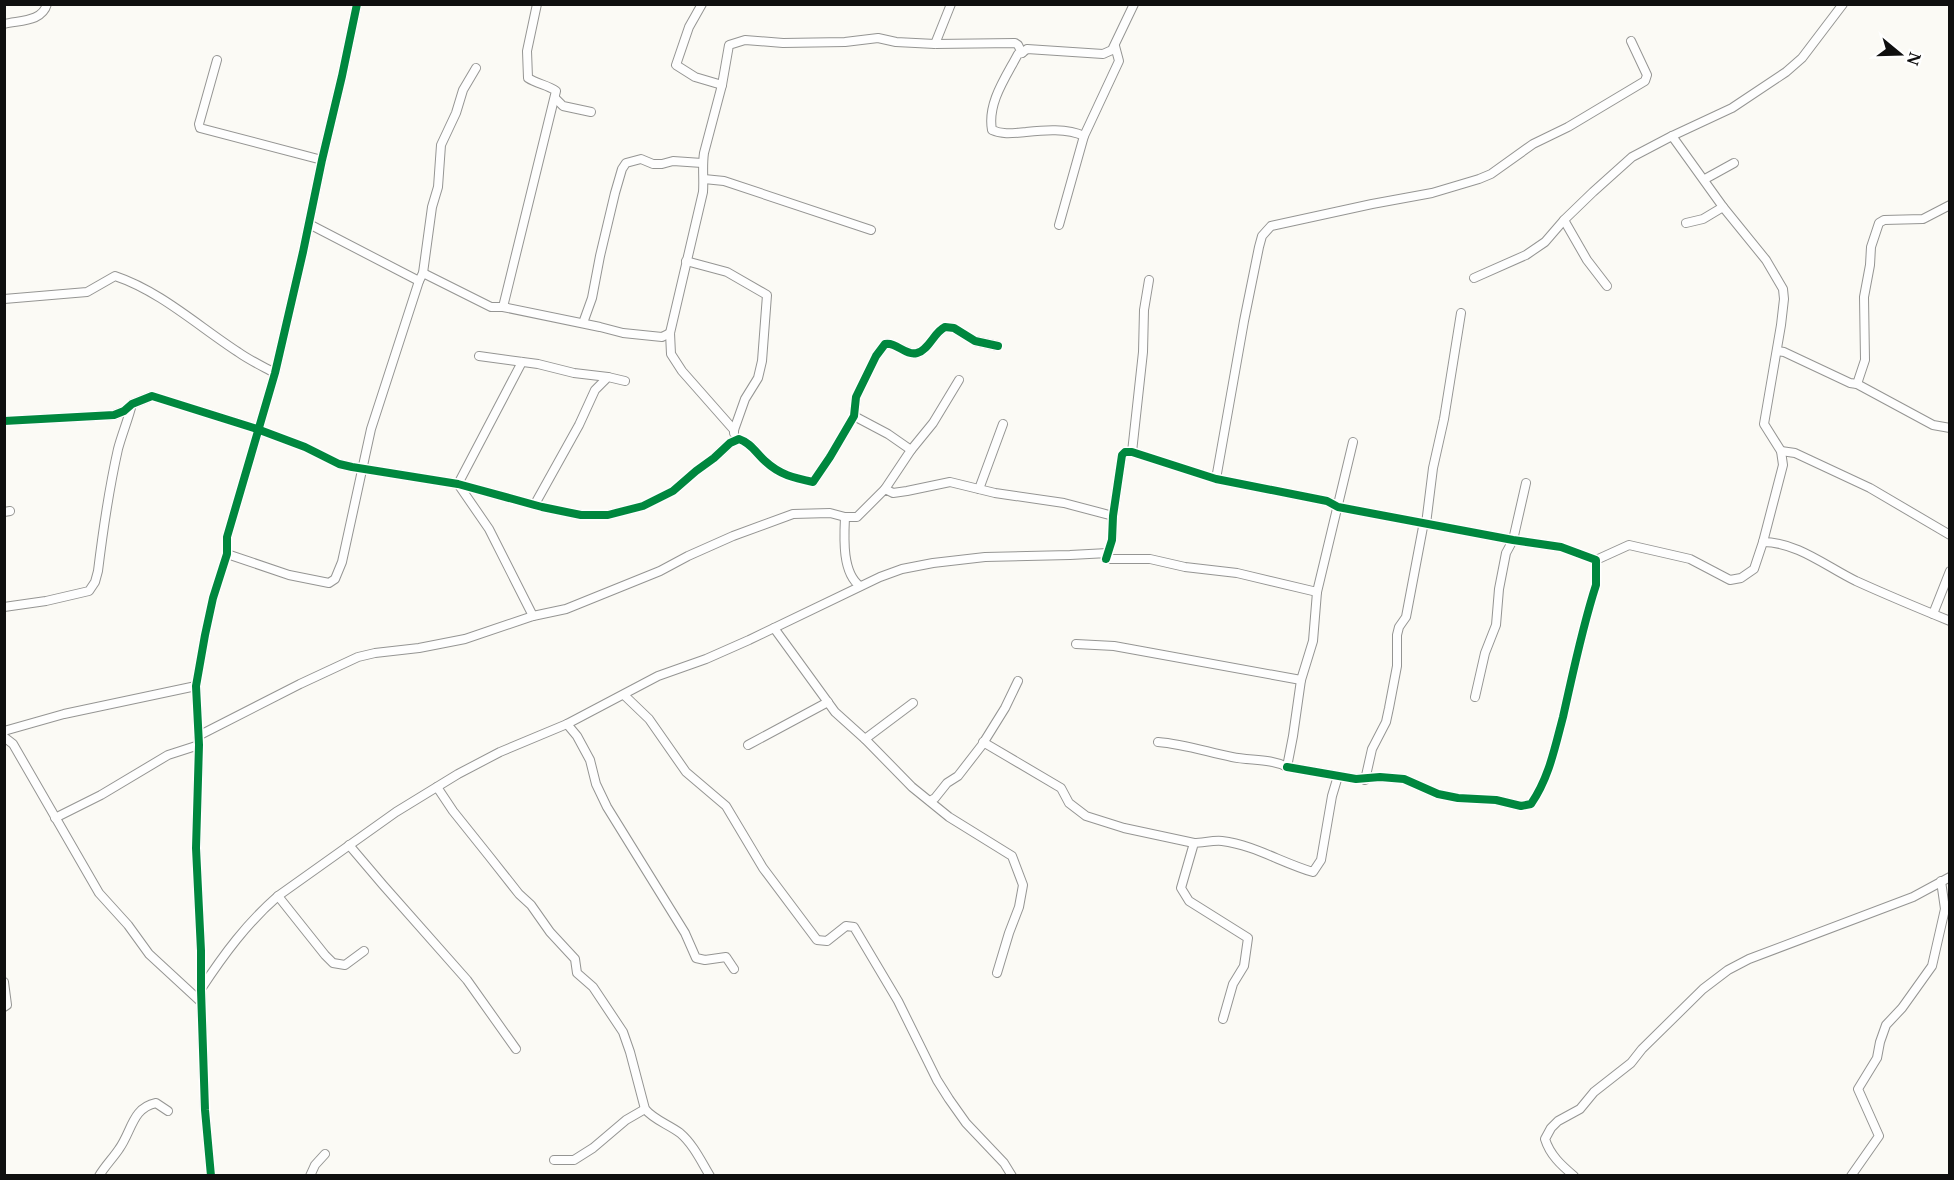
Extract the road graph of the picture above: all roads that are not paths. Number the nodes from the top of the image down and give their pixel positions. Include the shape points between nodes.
1 (46, 4) edge
2 (357, 4) edge
3 (537, 4) edge
4 (702, 4) edge
5 (951, 4) edge
6 (1134, 4) edge
7 (1843, 4) edge
8 (4, 24) edge
9 (1631, 41) dead end
10 (935, 44) junction
11 (1115, 46) junction
12 (1022, 53) junction
13 (217, 60) dead end
14 (476, 68) dead end
15 (722, 85) junction
16 (556, 99) junction
17 (591, 112) dead end
18 (1084, 136) junction
19 (1672, 136) junction
20 (322, 160) junction
21 (702, 163) junction
22 (1734, 163) dead end
23 (704, 179) junction
24 (1705, 179) junction
25 (1950, 206) edge
26 (1723, 207) junction
27 (1564, 220) junction
28 (1686, 223) dead end
29 (309, 224) junction
30 (1059, 225) dead end
31 (871, 230) dead end
32 (686, 261) junction
33 (421, 277) junction
34 (1473, 278) dead end
35 (1149, 280) dead end
36 (1608, 286) dead end
37 (4, 299) edge
38 (503, 307) junction
39 (1461, 313) dead end
40 (584, 323) junction
41 (670, 333) junction
42 (998, 346) dead end
43 (1777, 351) junction
44 (479, 356) dead end
45 (522, 362) junction
46 (274, 373) junction
47 (608, 377) junction
48 (959, 380) dead end
49 (626, 381) dead end
50 (1857, 384) junction
51 (132, 404) junction
52 (854, 416) junction
53 (4, 421) edge
54 (1003, 424) dead end
55 (257, 429) junction
56 (1950, 429) edge
57 (734, 430) junction
58 (735, 440) junction
59 (1353, 442) dead end
60 (911, 450) junction
61 (1781, 451) junction
62 (1132, 452) junction
63 (362, 469) junction
64 (1216, 479) junction
65 (1526, 483) dead end
66 (458, 484) junction
67 (885, 489) junction
68 (979, 489) junction
69 (535, 504) junction
70 (1338, 507) junction
71 (1113, 516) junction
72 (845, 517) junction
73 (1426, 524) junction
74 (1950, 535) edge
75 (1513, 540) junction
76 (1763, 542) junction
77 (227, 554) junction
78 (1106, 559) junction
79 (1596, 560) junction
80 (1950, 571) edge
81 (860, 586) junction
82 (1317, 592) junction
83 (4, 607) edge
84 (1933, 614) junction
85 (533, 616) junction
86 (1950, 621) edge
87 (774, 628) junction
88 (1076, 645) dead end
89 (1301, 680) junction
90 (1018, 681) dead end
91 (196, 686) junction
92 (624, 695) junction
93 (1475, 697) dead end
94 (828, 702) junction
95 (913, 703) dead end
96 (567, 724) junction
97 (4, 731) edge
98 (198, 736) junction
99 (4, 737) edge
100 (865, 739) junction
101 (983, 742) junction
102 (1158, 742) dead end
103 (199, 745) junction
104 (748, 746) dead end
105 (1287, 767) junction
106 (1338, 776) junction
107 (1365, 780) junction
108 (437, 787) junction
109 (930, 801) junction
110 (54, 818) junction
111 (1194, 843) junction
112 (349, 844) junction
113 (1950, 877) edge
114 (1941, 881) junction
115 (278, 896) junction
116 (364, 951) dead end
117 (734, 969) dead end
118 (997, 973) dead end
119 (4, 982) edge
120 (201, 990) junction
121 (201, 1002) junction
122 (4, 1007) edge
123 (1223, 1019) dead end
124 (516, 1049) dead end
125 (645, 1109) junction
126 (168, 1111) dead end
127 (325, 1154) dead end
128 (554, 1160) dead end
129 (99, 1176) edge
130 (211, 1176) edge
131 (310, 1176) edge
132 (710, 1176) edge
133 (1012, 1176) edge
134 (1574, 1176) edge
135 (1851, 1176) edge

1 - 8 street via 39,16
2 - 20 street
3 - 16 street via 527,51 528,78 551,87
4 - 15 street via 688,27 676,65 695,77
5 - 10 street
6 - 11 street
7 - 19 street via 1802,58 1786,72 1732,108
9 - 64 street via 1647,75 1645,81 1533,144 1491,174 1432,193 1266,230 1248,301
10 - 12 street via 1009,42 1018,45
10 - 15 street via 878,38 783,43 744,40 729,45
11 - 12 street via 1103,54 1027,49
11 - 18 street via 1119,61
12 - 18 street via 997,97 990,117 992,130 1071,131
13 - 20 street via 200,128
14 - 33 street via 441,145 438,187
15 - 21 street
16 - 17 street via 562,106
16 - 38 street
18 - 30 street
19 - 24 street
19 - 27 street via 1632,158
20 - 29 street
21 - 23 street
21 - 40 street via 653,164 641,159 626,163 615,193
22 - 24 street
23 - 31 street via 724,181
23 - 32 street
24 - 26 street
25 - 50 street via 1923,219 1879,223 1871,247 1864,297 1865,360
26 - 28 street via 1703,219
26 - 43 street via 1766,260 1783,289
27 - 34 street via 1545,242 1526,255
27 - 36 street via 1587,260
29 - 33 street
29 - 46 street
32 - 41 street
32 - 57 street via 728,272 767,295 758,378 745,399
33 - 38 street via 490,307
33 - 63 street via 371,429
35 - 62 street
37 - 46 street via 87,292 115,276 132,282
38 - 40 street
39 - 73 street
40 - 41 street via 651,337 662,338
41 - 57 street via 671,354 682,371
42 - 52 street via 975,341 945,327 917,353 885,344 856,397
43 - 50 street
43 - 61 street via 1764,424
44 - 45 street
45 - 47 street
45 - 66 street
46 - 55 street
47 - 49 street
47 - 69 street via 595,390
48 - 60 street
50 - 56 street via 1933,425
51 - 53 street via 114,415
51 - 55 street via 152,396
51 - 83 street via 114,472 95,582 89,591
52 - 58 street via 813,482 781,474 746,442
52 - 60 street
54 - 68 street
55 - 63 street via 339,464
55 - 77 street via 227,537
57 - 58 street
58 - 69 street via 673,491 644,506 596,516
59 - 70 street
60 - 67 street
61 - 74 street via 1795,453 1870,488
61 - 76 street via 1783,465
62 - 64 street
62 - 71 street via 1122,455
63 - 66 street
63 - 77 street via 342,562 329,583
64 - 70 street via 1328,501
65 - 75 street
66 - 69 street
66 - 85 street via 489,529
67 - 68 street via 893,493 950,482
67 - 72 street via 857,517
68 - 71 street via 1064,503
70 - 73 street
70 - 82 street
71 - 78 street
72 - 81 street via 850,571
72 - 85 street via 811,513 770,521 600,596
73 - 75 street
73 - 107 street via 1416,556 1406,617 1399,627 1397,666 1386,722 1374,744
75 - 79 street via 1561,547
75 - 93 street via 1506,553 1499,589 1497,625 1485,652
76 - 79 street via 1754,569 1730,580 1690,559 1629,545
76 - 84 street via 1793,548
77 - 91 street via 213,598
78 - 81 street via 1108,553 986,556 902,569
78 - 82 street via 1150,559 1238,573
79 - 107 street via 1596,585 1556,747 1540,792 1531,804 1521,806 1438,794 1404,779
80 - 84 street
81 - 87 street
82 - 89 street via 1312,640
84 - 86 street
85 - 98 street via 465,639 358,657
87 - 92 street via 658,676
87 - 94 street
88 - 89 street via 1114,646
89 - 105 street
90 - 101 street
91 - 97 street
91 - 98 street
92 - 96 street
92 - 133 street via 649,719 686,771 726,806 763,868 817,940 827,941 846,926 854,927 949,1099
94 - 100 street
94 - 104 street
95 - 100 street
96 - 108 street via 500,752
96 - 117 street via 590,760 607,807 685,933 696,958 726,957
98 - 103 street
99 - 110 street via 13,744
100 - 109 street
101 - 109 street via 957,776
101 - 111 street via 1061,788 1069,803 1086,816
102 - 105 street via 1233,758 1278,762
103 - 110 street via 168,755
103 - 120 street via 196,848
105 - 106 street
106 - 107 street
106 - 111 street via 1321,860 1312,872 1222,841
108 - 112 street
108 - 125 street via 453,812 575,959 577,973 593,987 623,1032
109 - 118 street via 1012,856 1023,885
110 - 121 street via 99,893 149,954
111 - 123 street via 1180,888 1189,901 1248,938 1244,966 1233,984
112 - 115 street
112 - 124 street via 467,980
113 - 114 street
114 - 134 street via 1913,897 1749,959 1711,983 1631,1064 1551,1128 1545,1139 1547,1147
114 - 135 street via 1945,909 1932,966 1886,1025 1878,1058 1858,1089 1879,1136
115 - 116 street via 333,963 345,965
115 - 120 street via 228,949
119 - 122 street
120 - 121 street
121 - 130 street via 204,1110
125 - 128 street via 574,1160
125 - 132 street via 680,1133
126 - 129 street via 156,1103 146,1105
127 - 131 street

